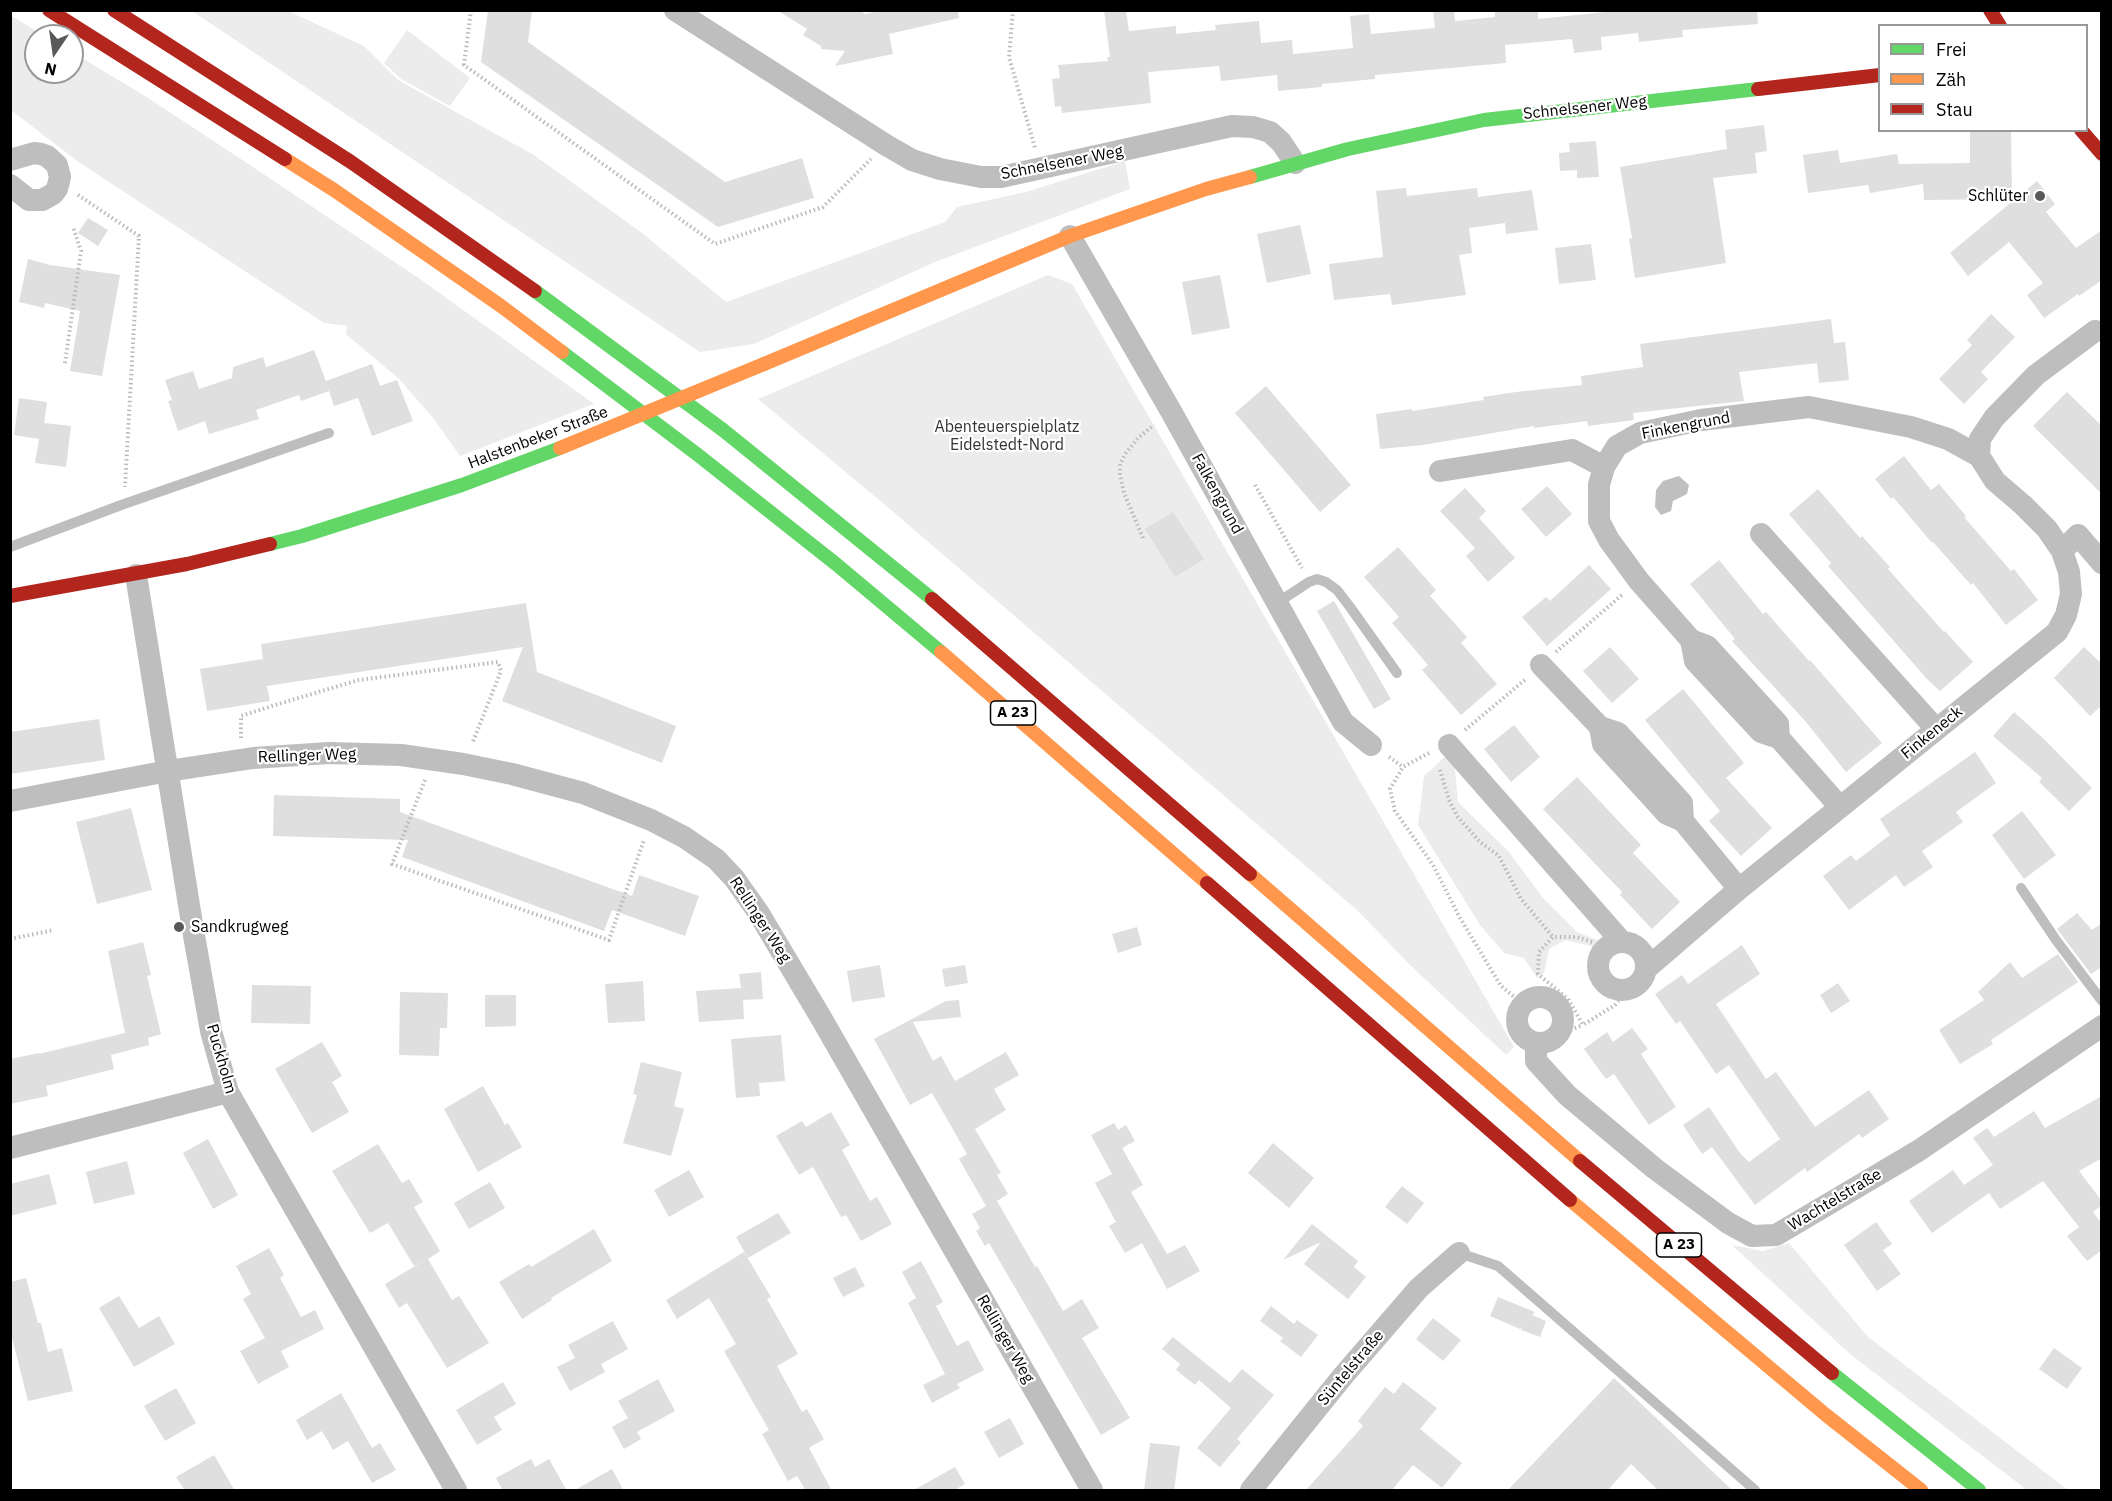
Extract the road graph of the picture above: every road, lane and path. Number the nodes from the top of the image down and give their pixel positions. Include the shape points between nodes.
1 (49, 10) edge
2 (114, 10) edge
3 (471, 10) edge
4 (675, 10) edge
5 (1013, 10) edge
6 (1990, 10) edge
7 (1999, 24) edge
8 (1878, 75) edge
9 (886, 145) junction
10 (10, 160) edge
11 (1295, 163) junction
12 (1041, 169) junction
13 (59, 183) junction
14 (10, 185) edge
15 (73, 227) dead end
16 (1063, 239) junction
17 (2099, 332) edge
18 (65, 363) dead end
19 (1173, 413) junction
20 (329, 433) dead end
21 (1979, 456) junction
22 (1604, 466) junction
23 (1440, 471) dead end
24 (1255, 485) dead end
25 (124, 504) junction
26 (1761, 534) dead end
27 (1143, 538) dead end
28 (10, 547) edge
29 (2062, 551) junction
30 (2102, 563) edge
31 (136, 574) junction
32 (1309, 582) junction
33 (10, 597) edge
34 (1277, 603) junction
35 (1541, 665) dead end
36 (1397, 673) dead end
37 (1936, 729) junction
38 (1371, 745) dead end
39 (1443, 754) joint
40 (433, 759) junction
41 (241, 760) junction
42 (464, 764) junction
43 (168, 771) junction
44 (10, 801) edge
45 (1840, 807) junction
46 (651, 820) junction
47 (2021, 888) dead end
48 (1739, 889) junction
49 (54, 930) dead end
50 (1553, 937) junction
51 (10, 939) edge
52 (1613, 947) junction
53 (1646, 969) junction
54 (1627, 990) junction
55 (2102, 1001) edge
56 (1583, 1025) junction
57 (2102, 1026) edge
58 (1558, 1035) junction
59 (1536, 1043) junction
60 (228, 1092) junction
61 (10, 1148) edge
62 (1459, 1253) joint
63 (456, 1491) edge
64 (1092, 1491) edge
65 (1251, 1491) edge
66 (1755, 1491) edge
67 (1921, 1491) edge
68 (1979, 1491) edge

1 - 67 main road, A 23 via 344,197 501,306 698,454 970,675 1574,1204
2 - 68 main road, A 23 via 351,162 525,284 732,438 858,538 992,649 1598,1177
3 - 9 path via 464,65 715,244 823,207
4 - 9 street, Schnelsener Weg
5 - 12 path via 1009,57
6 - 7 main road
8 - 11 main road, Schnelsener Weg via 1484,120
9 - 12 street, Schnelsener Weg via 912,160 960,174 1001,177
10 - 13 street via 34,153 48,156 57,165
11 - 12 street, Schnelsener Weg via 1270,132 1232,126
11 - 16 main road, Schnelsener Weg
13 - 14 street via 49,197 35,201
13 - 25 path via 139,236
15 - 18 path via 81,251
16 - 19 street, Falkengrund
16 - 31 main road, Halstenbeker Straße, bridge via 462,485 302,536
17 - 21 street via 2036,375 1994,418 1980,439
19 - 27 path via 1138,438 1120,464 1124,493
19 - 34 street, Falkengrund
20 - 25 lane
21 - 22 street, Finkengrund via 1948,439 1911,427 1809,406 1701,420 1640,433 1617,446
21 - 29 street, Finkeneck via 1995,481 2047,529
22 - 23 street via 1572,450
22 - 45 street, Finkengrund via 1599,485 1599,521 1609,540 1690,640 1707,646 1778,724 1779,738
24 - 32 path
25 - 28 lane
26 - 37 street
29 - 30 street via 2078,535
29 - 37 street, Finkeneck via 2071,594 2057,632
31 - 33 main road, Halstenbeker Straße
31 - 43 street, Puckholm
32 - 34 lane
32 - 36 lane via 1317,579 1337,590
34 - 38 street, Falkengrund via 1343,722
35 - 48 street via 1600,727 1618,733 1682,803 1683,821
37 - 45 street, Finkeneck
39 - 50 path via 1449,800 1457,816 1499,856 1521,899
39 - 52 street
40 - 41 street, Rellinger Weg via 329,753
40 - 42 street, Rellinger Weg
40 - 46 path via 392,864 609,940
41 - 42 path via 241,716 359,681 498,662 501,671
41 - 43 street, Rellinger Weg
42 - 46 street, Rellinger Weg via 582,793
43 - 44 street, Rellinger Weg
43 - 60 street, Puckholm via 211,1031
45 - 48 street, Finkeneck
46 - 64 street, Rellinger Weg via 716,859 758,912
47 - 55 lane
48 - 53 street, Finkeneck
49 - 51 path
50 - 52 path via 1577,937
50 - 56 path via 1539,952 1538,974 1568,999
52 - 53 street via 1637,947 1646,961
52 - 54 street via 1599,964 1602,978 1612,988
53 - 54 street, Finkeneck via 1640,982
54 - 56 path via 1615,1005
56 - 58 path
57 - 59 street, Wachtelstraße via 1918,1151 1776,1235 1752,1236 1728,1223 1654,1168 1567,1095 1536,1061
58 - 59 street via 1548,1042
58 - 59 street, Wachtelstraße via 1564,1020 1559,1005 1537,996 1519,1010 1517,1023 1524,1036
60 - 61 street
60 - 63 street, Puckholm
62 - 65 street, Süntelstraße via 1419,1288
62 - 66 lane via 1498,1266

